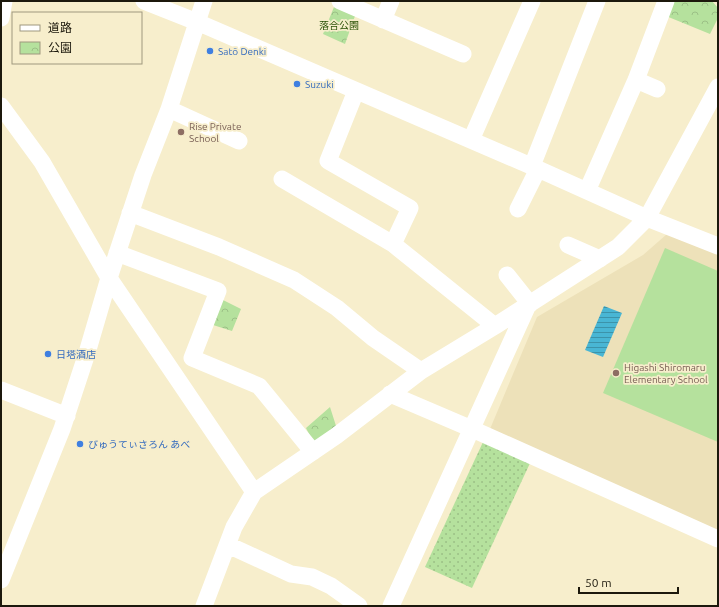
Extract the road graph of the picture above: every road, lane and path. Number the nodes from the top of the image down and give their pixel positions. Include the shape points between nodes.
1 (4, 1) edge
2 (144, 1) edge
3 (204, 1) edge
4 (340, 1) edge
5 (391, 1) edge
6 (532, 1) edge
7 (597, 1) edge
8 (666, 1) edge
9 (1, 18) edge
10 (383, 20) junction
11 (196, 22) junction
12 (463, 54) dead end
13 (636, 80) junction
14 (718, 87) edge
15 (657, 90) dead end
16 (356, 91) junction
17 (1, 106) edge
18 (169, 109) junction
19 (471, 140) junction
20 (239, 141) dead end
21 (535, 168) junction
22 (282, 179) dead end
23 (587, 191) junction
24 (518, 209) dead end
25 (130, 213) junction
26 (647, 218) junction
27 (393, 244) junction
28 (568, 245) dead end
29 (718, 246) edge
30 (117, 253) junction
31 (600, 259) junction
32 (507, 275) dead end
33 (109, 278) junction
34 (529, 305) junction
35 (495, 326) junction
36 (420, 371) junction
37 (1, 390) edge
38 (390, 394) junction
39 (67, 416) junction
40 (472, 429) junction
41 (313, 452) junction
42 (254, 492) junction
43 (718, 539) edge
44 (228, 544) junction
45 (1, 580) edge
46 (204, 606) edge
47 (359, 606) edge
48 (391, 606) edge

1 - 9 street
2 - 11 street
3 - 11 street
4 - 10 street
5 - 10 street
6 - 19 street
7 - 21 street
8 - 13 street
10 - 12 street
11 - 16 street
11 - 18 street
13 - 15 street
13 - 23 street
14 - 26 street
16 - 19 street
16 - 27 street via 328,161 410,208
17 - 33 street via 42,162
18 - 20 street
18 - 25 street via 142,175
19 - 21 street
21 - 23 street
21 - 24 street
22 - 27 street
23 - 26 street
25 - 30 street
25 - 36 street via 219,247 294,280 337,308 373,338
26 - 29 street
26 - 31 street via 618,247
27 - 35 street
28 - 31 street
30 - 33 street
30 - 41 street via 218,291 192,358 259,386
31 - 34 street
32 - 34 street
33 - 39 street
33 - 42 street
34 - 35 street
34 - 40 street
35 - 36 street
36 - 38 street
37 - 39 street
38 - 40 street
38 - 41 street
39 - 45 street
40 - 43 street
40 - 48 street
41 - 42 street
42 - 44 street via 234,527
44 - 46 street
44 - 47 street via 291,574 312,577 331,586

